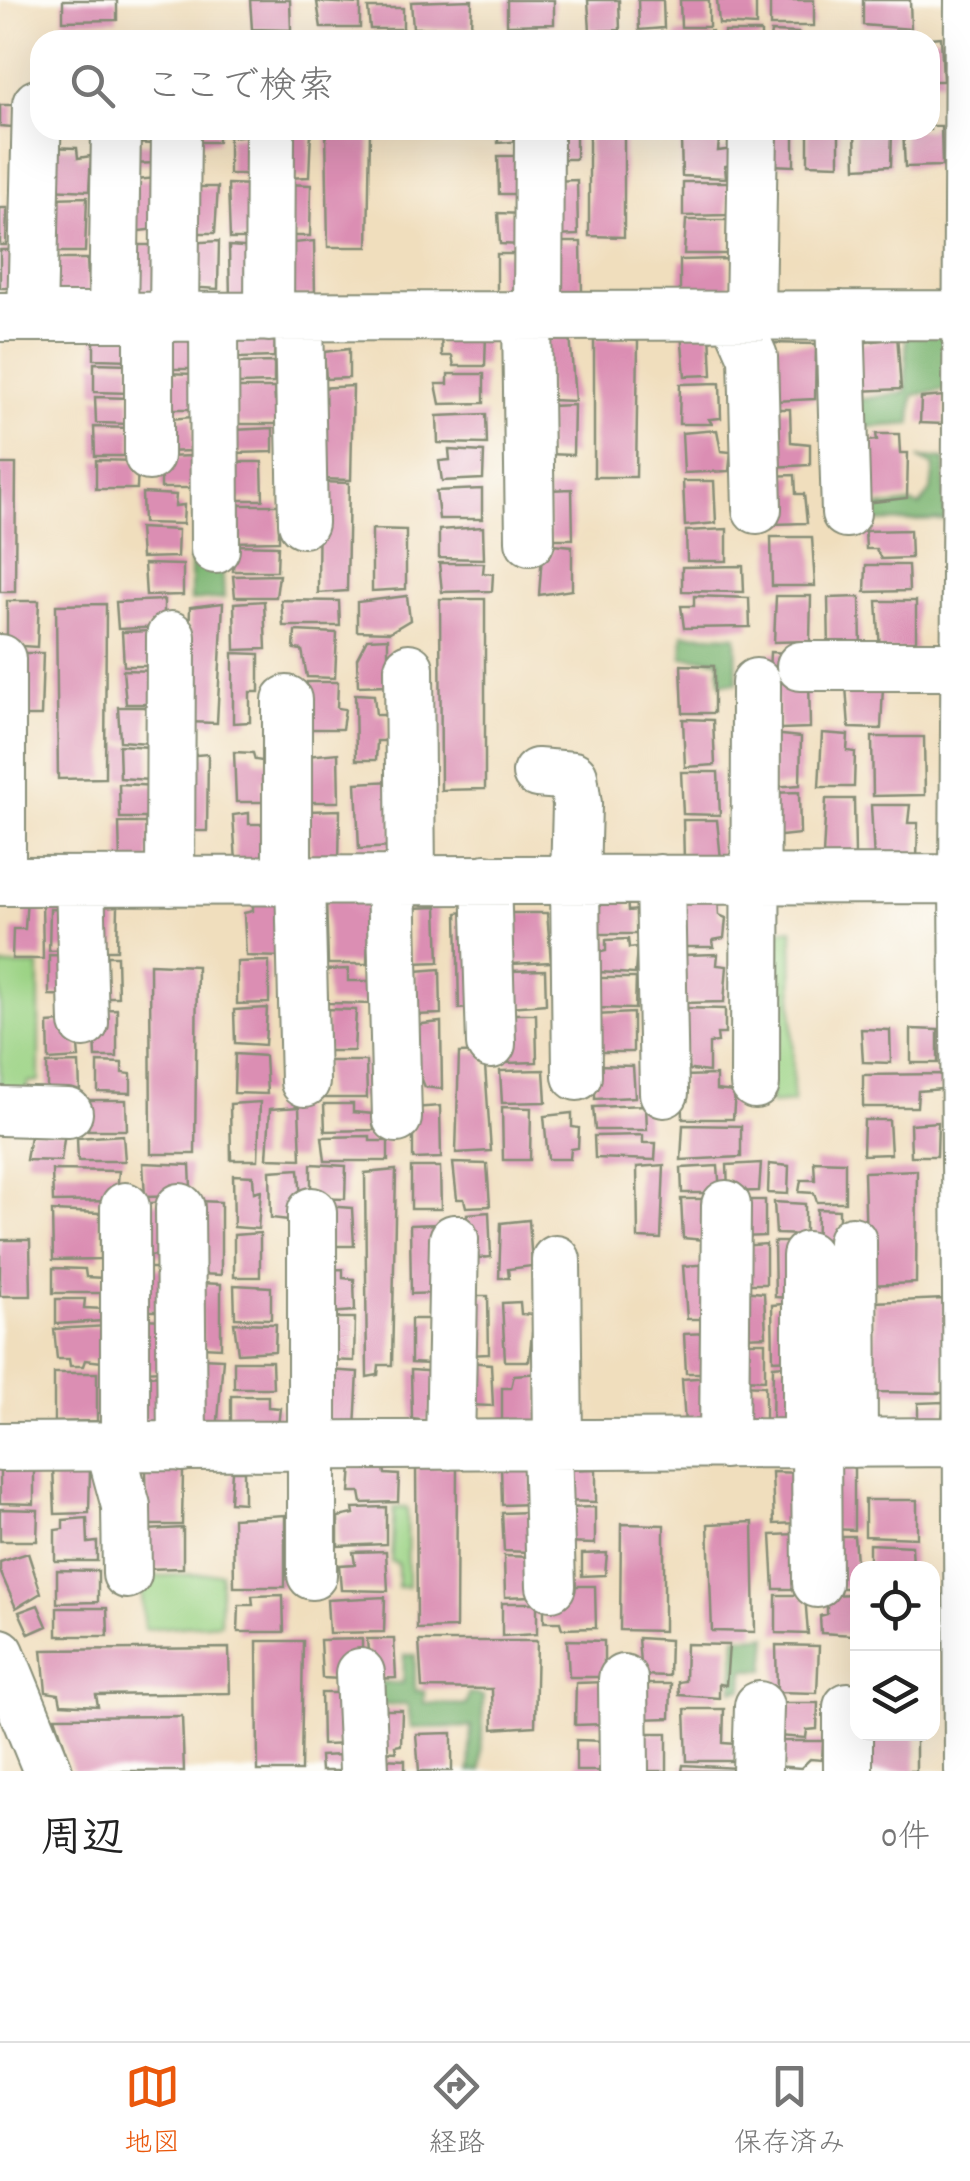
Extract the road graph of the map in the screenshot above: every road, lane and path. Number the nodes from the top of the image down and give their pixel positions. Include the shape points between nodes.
1 (969, 0) edge
2 (940, 102) edge
3 (969, 102) edge
4 (34, 140) edge
5 (118, 140) edge
6 (175, 140) edge
7 (271, 140) edge
8 (538, 140) edge
9 (753, 140) edge
10 (970, 206) edge
11 (970, 314) edge
12 (840, 315) junction
13 (532, 316) junction
14 (742, 316) junction
15 (16, 317) edge
16 (162, 317) junction
17 (284, 317) junction
18 (148, 456) dead end
19 (757, 509) dead end
20 (846, 513) dead end
21 (303, 523) dead end
22 (530, 541) dead end
23 (215, 550) dead end
24 (171, 636) dead end
25 (1, 659) edge
26 (801, 666) dead end
27 (966, 666) junction
28 (409, 668) dead end
29 (756, 684) dead end
30 (287, 700) dead end
31 (537, 773) dead end
32 (401, 879) junction
33 (486, 879) junction
34 (574, 879) junction
35 (660, 879) junction
36 (755, 879) junction
37 (967, 879) edge
38 (294, 880) junction
39 (0, 881) edge
40 (80, 881) junction
41 (170, 881) junction
42 (84, 1023) dead end
43 (491, 1044) dead end
44 (577, 1076) dead end
45 (305, 1082) dead end
46 (755, 1084) dead end
47 (664, 1093) dead end
48 (0, 1112) edge
49 (68, 1113) dead end
50 (397, 1118) dead end
51 (726, 1204) dead end
52 (125, 1207) dead end
53 (180, 1208) dead end
54 (312, 1212) dead end
55 (454, 1239) dead end
56 (852, 1241) dead end
57 (806, 1256) dead end
58 (556, 1260) dead end
59 (970, 1442) edge
60 (825, 1443) junction
61 (724, 1444) junction
62 (450, 1445) junction
63 (552, 1445) junction
64 (182, 1446) junction
65 (312, 1446) junction
66 (118, 1447) junction
67 (0, 1448) edge
68 (127, 1574) dead end
69 (312, 1575) dead end
70 (817, 1583) dead end
71 (552, 1586) dead end
72 (0, 1653) edge
73 (970, 1658) edge
74 (360, 1673) dead end
75 (623, 1679) dead end
76 (760, 1706) dead end
77 (848, 1706) dead end
78 (48, 1771) edge
79 (364, 1771) edge
80 (624, 1771) edge
81 (757, 1771) edge
82 (848, 1771) edge
83 (969, 1771) edge

1 - 3 street
2 - 3 street
3 - 10 street
4 - 15 street
5 - 16 street
6 - 16 street
7 - 17 street
8 - 13 street
9 - 14 street
10 - 11 street
11 - 12 street
11 - 27 street
12 - 14 street
12 - 20 street
13 - 14 street
13 - 17 street
13 - 22 street
14 - 19 street via 753,357
15 - 16 street
16 - 17 street
16 - 18 street
16 - 23 street
17 - 21 street
24 - 41 street
25 - 39 street
26 - 27 street
27 - 37 street
28 - 32 street
29 - 36 street
30 - 38 street
31 - 34 street via 572,776
32 - 33 street
32 - 38 street
32 - 50 street
33 - 34 street
33 - 43 street
34 - 35 street
34 - 44 street
35 - 36 street
35 - 47 street
36 - 37 street
36 - 46 street
37 - 59 street
38 - 41 street
38 - 45 street
39 - 40 street
40 - 41 street
40 - 42 street
48 - 49 street
51 - 61 street
52 - 66 street
53 - 64 street
54 - 65 street
55 - 62 street
56 - 60 street
57 - 60 street
58 - 63 street
59 - 60 street
59 - 73 street
60 - 61 street
60 - 70 street
61 - 63 street
62 - 63 street
62 - 65 street
63 - 71 street
64 - 65 street
64 - 66 street
65 - 69 street
66 - 67 street
66 - 68 street
72 - 78 street
73 - 83 street
74 - 79 street
75 - 80 street
76 - 81 street
77 - 82 street

